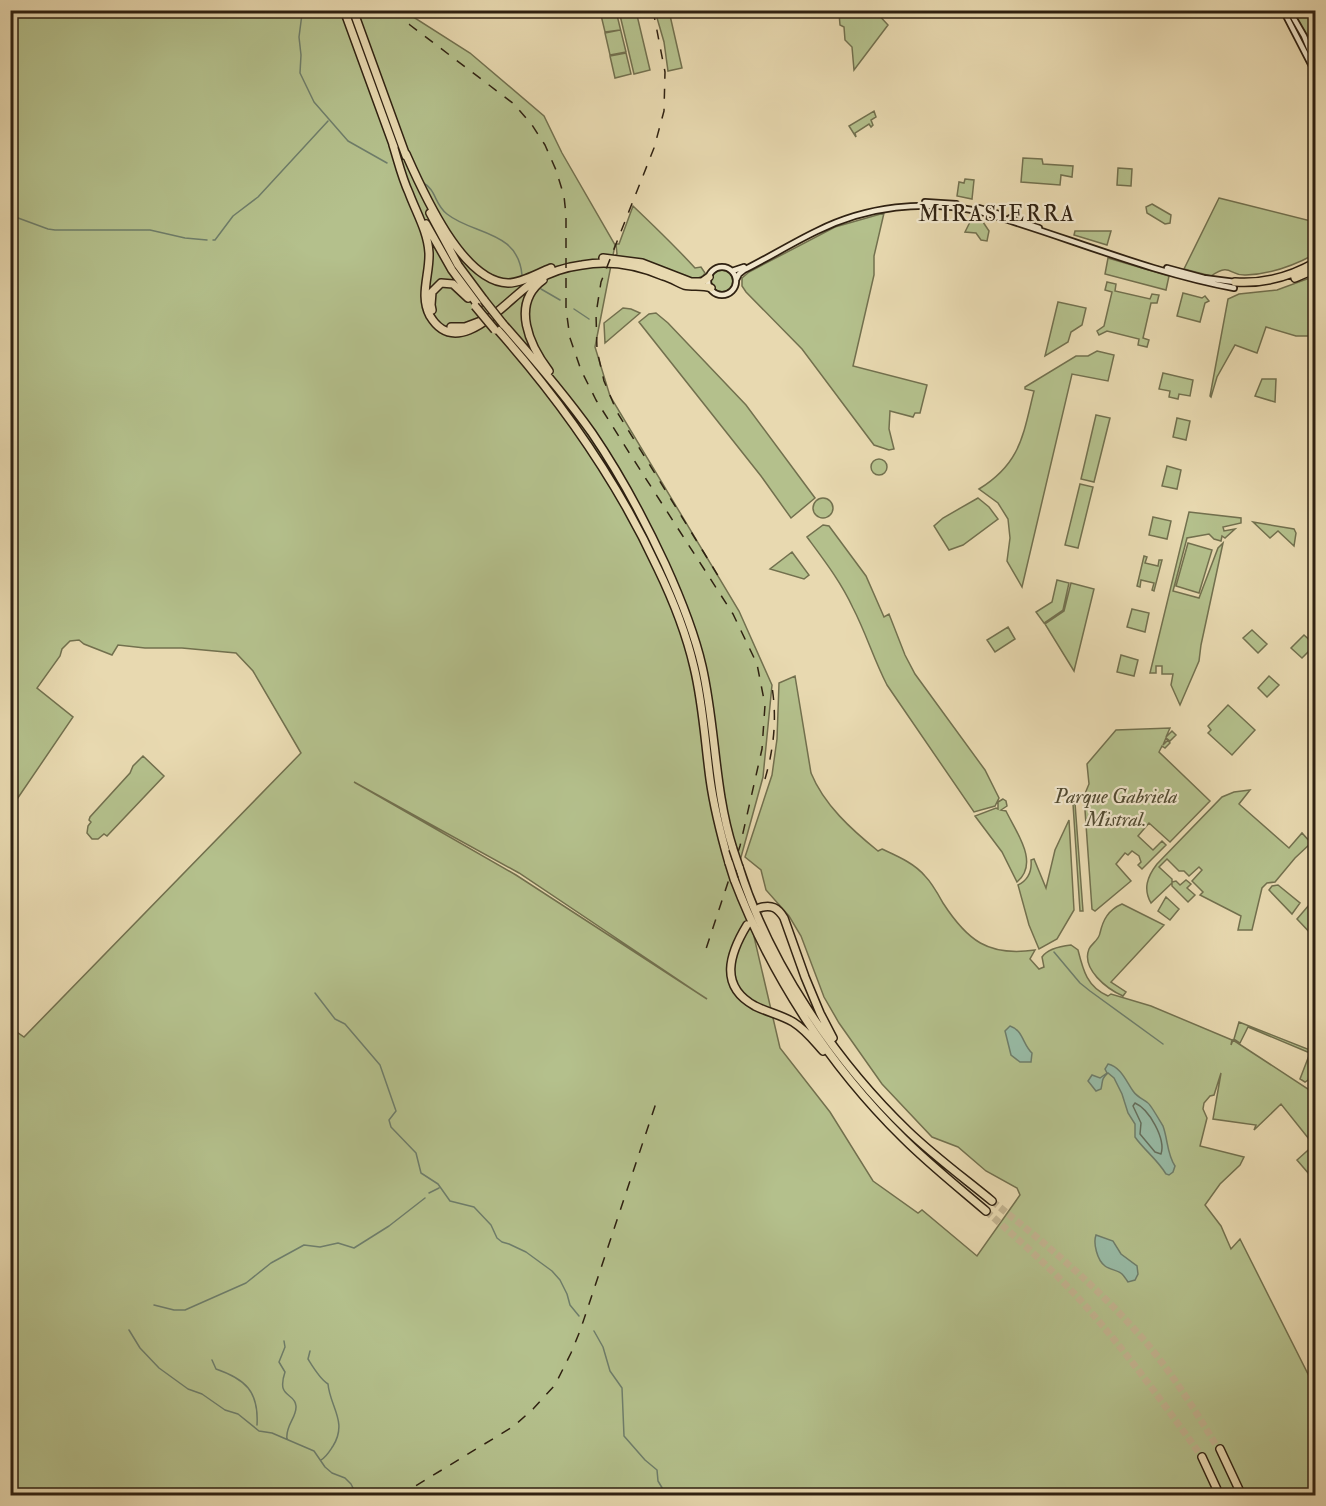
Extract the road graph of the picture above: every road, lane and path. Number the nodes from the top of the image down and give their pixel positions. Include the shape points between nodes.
1 (344, 10) edge
2 (353, 10) edge
3 (1283, 10) edge
4 (1289, 10) edge
5 (1316, 11) edge
6 (1288, 19) junction
7 (1314, 38) edge
8 (1308, 46) junction
9 (1316, 63) edge
10 (1316, 74) edge
11 (393, 145) junction
12 (406, 154) junction
13 (1316, 262) edge
14 (570, 265) junction
15 (1316, 269) edge
16 (732, 271) junction
17 (709, 278) junction
18 (736, 280) junction
19 (1234, 285) junction
20 (711, 288) junction
21 (479, 304) junction
22 (499, 327) junction
23 (593, 435) junction
24 (681, 612) junction
25 (698, 668) junction
26 (759, 908) dead end
27 (747, 925) dead end
28 (871, 1092) junction
29 (871, 1104) junction
30 (992, 1201) tunnel mouth
31 (986, 1211) tunnel mouth
32 (1220, 1450) tunnel mouth
33 (1202, 1457) tunnel mouth
34 (1218, 1496) edge
35 (1241, 1496) edge

1 - 11 highway
2 - 12 highway
3 - 6 main road
4 - 8 main road
5 - 7 main road
6 - 8 main road via 1302,44
6 - 10 main road
7 - 8 main road
7 - 9 main road
8 - 9 main road
11 - 14 highway via 426,236 426,306 442,328 468,332 479,327 521,290
11 - 21 highway via 431,234 452,270
12 - 14 highway via 447,234 489,278 517,282
12 - 21 highway via 437,230
13 - 19 highway via 1276,279
14 - 17 highway via 612,258 642,263 691,282
14 - 20 highway via 627,265 681,284
14 - 21 highway via 533,279 480,321 465,327 451,327 437,318 431,304 432,292 441,283 449,282
14 - 23 highway via 540,283 527,302 525,324 534,348
15 - 19 highway via 1272,284
16 - 17 main road via 718,268
16 - 18 main road
16 - 19 main road via 852,213 935,202 988,210 1197,277
17 - 20 main road
18 - 19 main road via 744,270 839,220 882,209 923,205 978,211 1173,273 1215,285
18 - 20 main road via 727,293 720,294
21 - 22 highway, bridge
22 - 23 highway via 561,392
22 - 24 highway via 586,439 620,494
23 - 24 highway via 652,536
24 - 25 highway
25 - 28 highway, bridge via 712,716 722,805 733,849 759,920 786,973 836,1049
25 - 29 highway, bridge via 711,789 734,879 789,992 830,1054
26 - 28 highway via 773,906 784,918 820,1013
27 - 29 highway via 735,945 730,966 736,987 753,1005 807,1033
28 - 30 highway via 916,1138
29 - 31 highway via 924,1158
32 - 35 highway
33 - 34 highway

